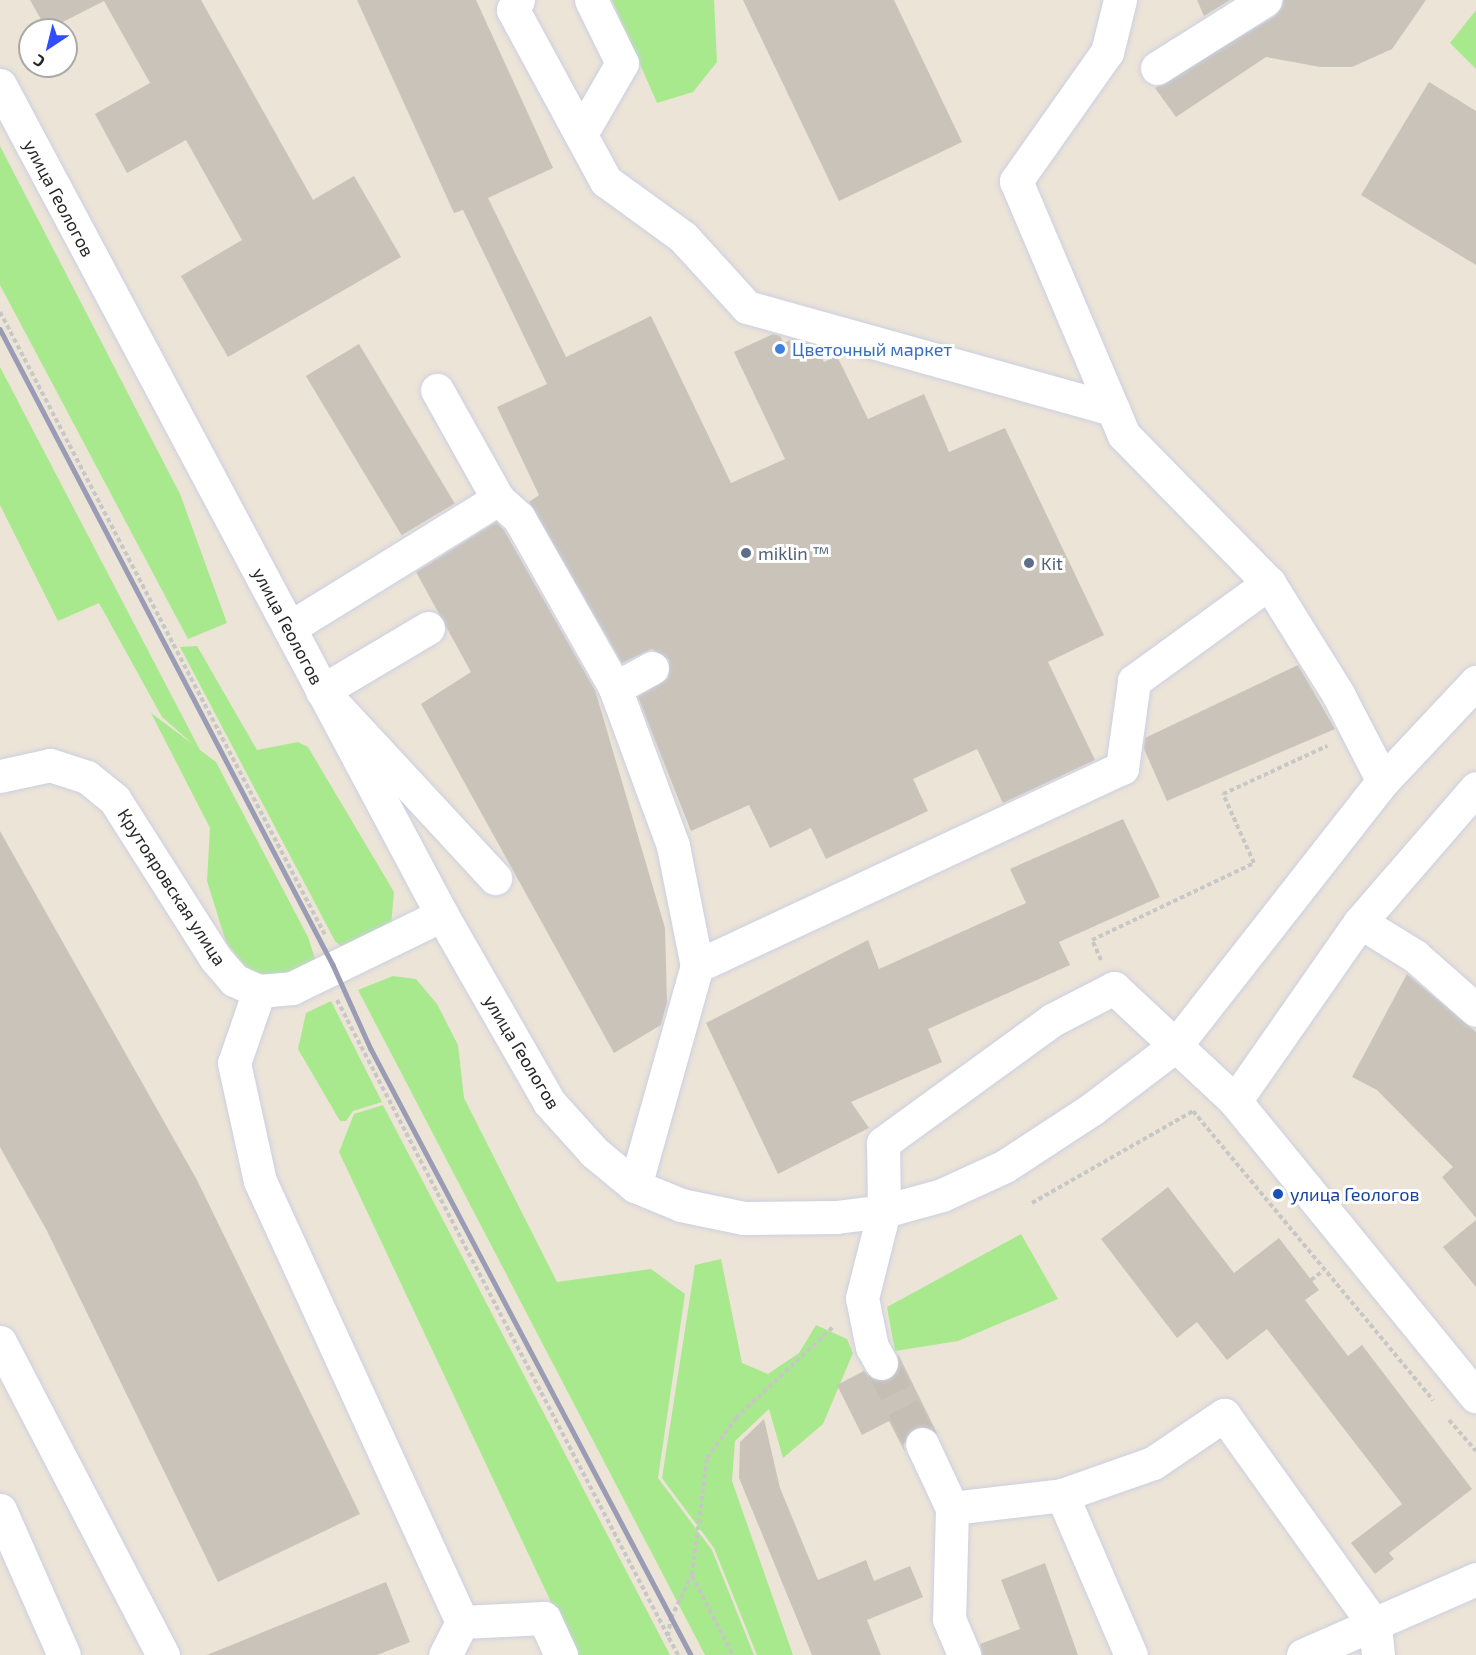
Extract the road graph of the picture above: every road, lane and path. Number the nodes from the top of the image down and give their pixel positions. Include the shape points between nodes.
1 (518, 0) edge
2 (591, 0) edge
3 (1120, 0) edge
4 (1265, 0) edge
5 (1157, 68) dead end
6 (0, 85) edge
7 (581, 134) junction
8 (0, 312) edge
9 (437, 390) dead end
10 (1113, 408) junction
11 (498, 499) junction
12 (1269, 584) junction
13 (289, 628) junction
14 (428, 628) dead end
15 (652, 668) dead end
16 (1476, 682) edge
17 (615, 688) junction
18 (322, 692) junction
19 (1357, 731) junction
20 (0, 776) edge
21 (1383, 781) junction
22 (1476, 788) edge
23 (495, 878) dead end
24 (441, 915) junction
25 (1360, 922) junction
26 (697, 966) junction
27 (331, 967) junction
28 (1114, 988) junction
29 (259, 991) junction
30 (1476, 1010) edge
31 (1175, 1046) junction
32 (1236, 1101) junction
33 (635, 1186) junction
34 (1032, 1203) dead end
35 (884, 1211) junction
36 (1323, 1271) junction
37 (1311, 1280) dead end
38 (821, 1339) dead end
39 (0, 1342) edge
40 (881, 1363) tunnel mouth
41 (1476, 1396) edge
42 (1438, 1406) dead end
43 (1446, 1415) dead end
44 (922, 1444) tunnel mouth
45 (1476, 1451) edge
46 (1062, 1495) junction
47 (952, 1508) junction
48 (0, 1510) edge
49 (692, 1575) junction
50 (1476, 1579) edge
51 (462, 1622) junction
52 (668, 1636) junction
53 (1376, 1640) edge
54 (64, 1655) edge
55 (163, 1655) edge
56 (445, 1655) edge
57 (561, 1655) edge
58 (678, 1655) edge
59 (733, 1655) edge
60 (964, 1655) edge
61 (1131, 1655) edge
62 (1303, 1655) edge

1 - 7 street via 513,10
2 - 7 street via 622,63
3 - 10 street via 1107,52 1016,181
4 - 5 street
6 - 13 street, улица Геологов
7 - 10 street via 606,181 683,237 747,307
8 - 27 path
9 - 11 street
10 - 12 street via 1124,435
11 - 13 street
11 - 17 street via 519,518
12 - 19 street
12 - 26 street via 1134,681 1122,768
13 - 18 street, улица Геологов
14 - 18 street
15 - 17 street
16 - 21 street, улица Геологов
17 - 26 street via 673,846
18 - 23 street
18 - 24 street, улица Геологов
19 - 21 street
19 - 28 path via 1223,794 1254,863 1092,940
20 - 29 street, Крутояровская улица via 50,765 87,777 115,800 216,959 234,980
21 - 31 street, улица Геологов
22 - 25 street
24 - 27 street
24 - 33 street, улица Геологов via 549,1102 594,1152
25 - 30 street via 1415,956
25 - 32 street
26 - 33 street
27 - 29 street via 292,988
27 - 52 path
28 - 31 street
28 - 35 street via 1052,1020 883,1143
29 - 51 street via 234,1064 260,1180
31 - 32 street
31 - 35 street, улица Геологов via 1092,1109 1005,1166 942,1195
32 - 41 street
33 - 35 street, улица Геологов via 681,1205 744,1218 836,1217
34 - 36 path via 1193,1112
35 - 40 street via 862,1298 872,1347
36 - 37 path
36 - 42 path
38 - 49 path via 736,1418 707,1458
39 - 55 street
43 - 45 path
44 - 47 street
46 - 47 street
46 - 53 street via 1154,1463 1224,1415
46 - 61 street
47 - 60 street via 949,1619
48 - 54 street
49 - 52 path via 671,1618
49 - 59 path
50 - 53 street
51 - 56 street
51 - 57 street via 544,1618
52 - 58 path
53 - 62 street

